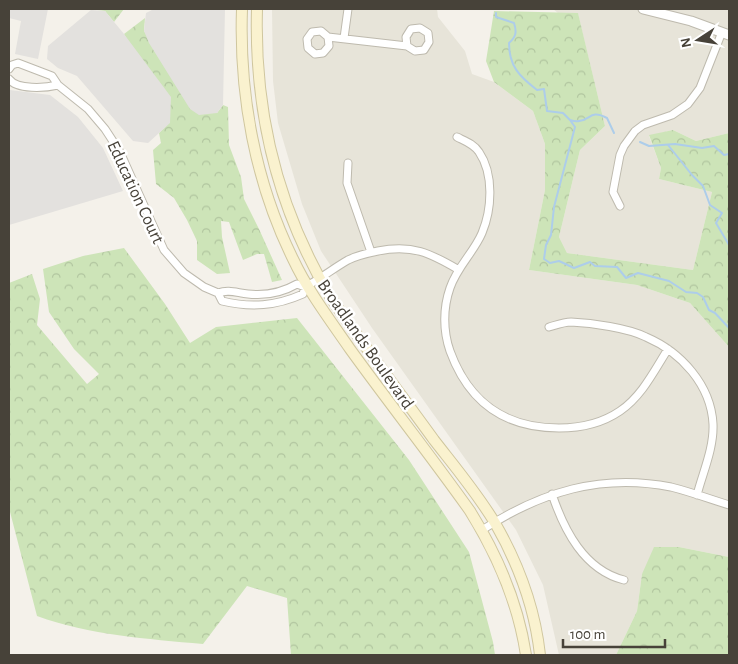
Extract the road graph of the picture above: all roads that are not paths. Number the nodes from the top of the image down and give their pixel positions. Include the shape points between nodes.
1 (242, 9) edge
2 (257, 9) edge
3 (348, 9) edge
4 (643, 9) edge
5 (726, 33) edge
6 (328, 37) dead end
7 (344, 38) junction
8 (407, 46) dead end
9 (9, 70) edge
10 (9, 79) edge
11 (58, 86) junction
12 (457, 137) dead end
13 (348, 164) dead end
14 (620, 206) dead end
15 (371, 252) junction
16 (459, 270) junction
17 (319, 279) junction
18 (307, 286) junction
19 (218, 293) junction
20 (549, 327) dead end
21 (668, 349) junction
22 (552, 494) junction
23 (697, 494) junction
24 (729, 505) edge
25 (494, 523) junction
26 (482, 530) junction
27 (624, 580) dead end
28 (526, 655) edge
29 (540, 655) edge

1 - 18 main road, Broadlands Boulevard via 240,43 244,86 258,163 283,238
2 - 17 main road, Broadlands Boulevard via 258,72 268,144 285,203
3 - 7 street
4 - 5 street via 691,20
5 - 14 street via 700,88 688,104 672,115 643,125 624,146 613,192
6 - 7 street
7 - 8 street
9 - 11 street, Education Court via 15,63 22,64 52,76
10 - 11 street via 18,86
11 - 19 street, Education Court via 88,109 115,142 164,250 174,264 192,280
12 - 16 street via 478,151 486,170 490,195 482,233
13 - 15 street via 347,183
15 - 16 street via 391,248 414,249
15 - 17 street via 348,260
16 - 21 street via 450,288 445,312 451,354 478,397 510,420 542,428 577,427 602,421 636,398
17 - 18 street
17 - 25 main road, Broadlands Boulevard
18 - 19 street via 297,284 280,292 257,295 226,290
18 - 19 street, Education Court via 303,294 294,298 259,306 222,301
18 - 26 main road, Broadlands Boulevard
20 - 21 street via 570,322 620,329 646,336
21 - 23 street via 697,378 711,411 712,442
22 - 23 street via 590,485 631,482
22 - 25 street
22 - 27 street via 560,519 581,552 610,576
23 - 24 street
25 - 26 street
25 - 29 main road, Broadlands Boulevard via 527,594
26 - 28 main road, Broadlands Boulevard via 513,600

